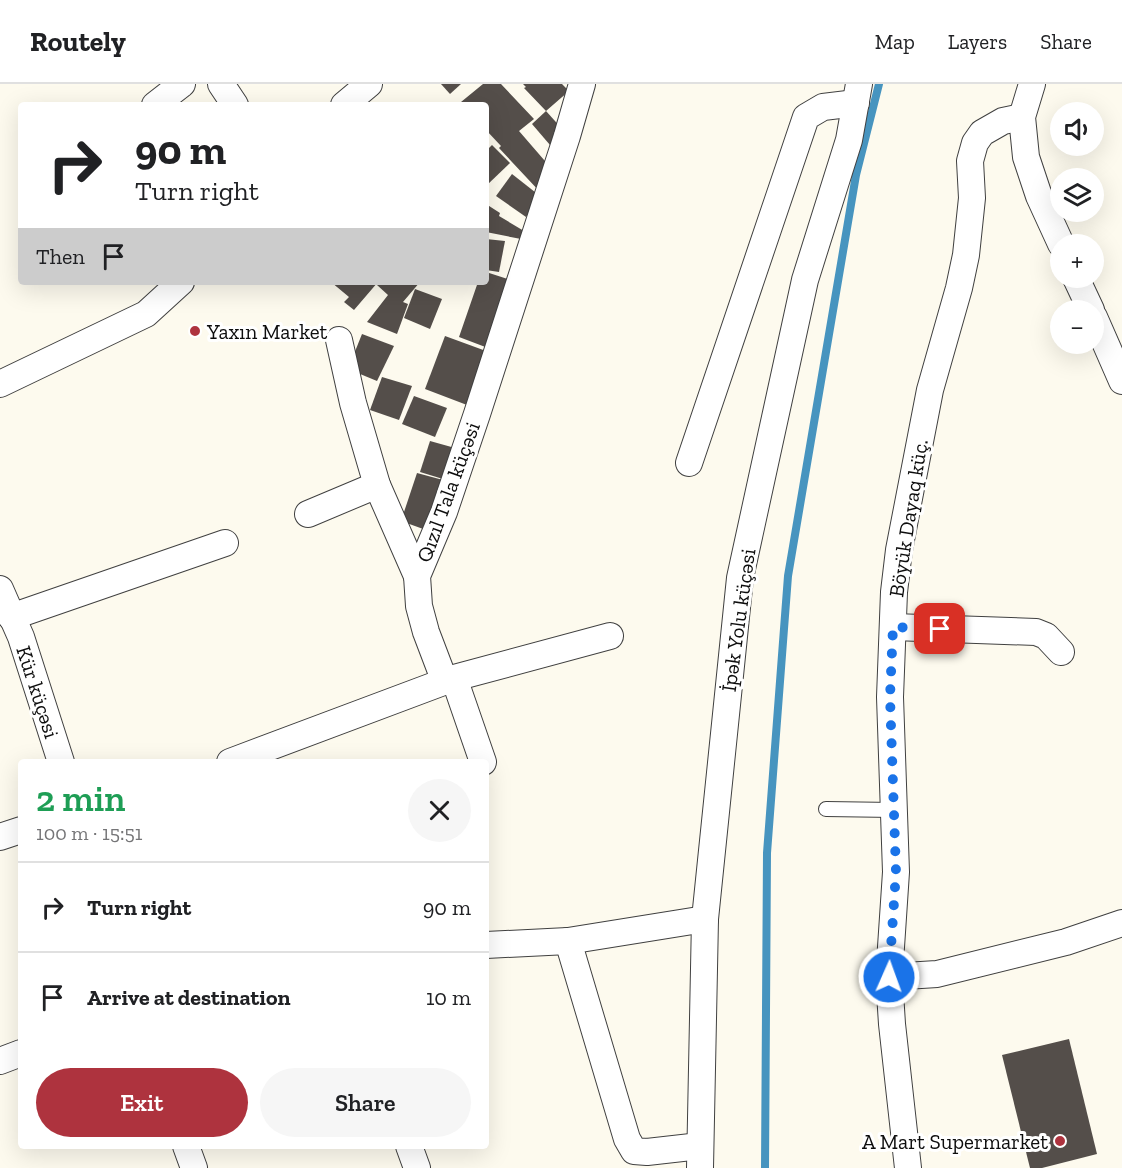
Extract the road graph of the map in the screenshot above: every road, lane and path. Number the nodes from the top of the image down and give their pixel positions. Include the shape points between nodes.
1 (182, 84) edge
2 (221, 84) edge
3 (369, 84) edge
4 (582, 84) edge
5 (1032, 84) edge
6 (857, 94) edge
7 (159, 102) edge
8 (233, 102) edge
9 (348, 102) edge
10 (1022, 117) junction
11 (1056, 234) edge
12 (179, 285) edge
13 (339, 340) dead end
14 (1104, 340) edge
15 (1122, 381) edge
16 (0, 384) edge
17 (688, 463) dead end
18 (377, 485) junction
19 (308, 514) dead end
20 (225, 543) dead end
21 (417, 576) junction
22 (0, 589) edge
23 (893, 627) junction
24 (11, 632) edge
25 (610, 636) dead end
26 (1061, 651) dead end
27 (449, 680) junction
28 (60, 759) edge
29 (238, 759) edge
30 (482, 759) edge
31 (826, 808) dead end
32 (894, 810) junction
33 (18, 831) edge
34 (0, 837) edge
35 (705, 919) junction
36 (1122, 923) edge
37 (568, 940) junction
38 (489, 945) edge
39 (889, 977) junction
40 (18, 1054) edge
41 (0, 1061) edge
42 (187, 1149) edge
43 (410, 1149) edge
44 (700, 1157) edge
45 (194, 1168) edge
46 (417, 1168) edge
47 (908, 1168) edge

1 - 7 street
2 - 8 street
3 - 9 street
4 - 21 street, Qızıl Tala küçəsi via 444,512
5 - 10 street
6 - 17 street via 806,117
6 - 35 street, İpək Yolu küçəsi via 849,140 805,280 740,578
10 - 11 street via 1026,157
10 - 23 street, Böyük Dayaq küç. via 1003,121 982,133 970,161 972,198 966,255 922,430 899,550
12 - 16 street via 146,314
13 - 18 street
14 - 15 street
18 - 19 street
18 - 21 street
20 - 24 street
21 - 27 street, Qızıl Tala küçəsi via 424,623
22 - 24 street, Kür küçəsi
23 - 26 street via 1036,632
23 - 32 street, Böyük Dayaq küç. via 890,697
24 - 28 street, Kür küçəsi
25 - 27 street
27 - 29 street
27 - 30 street, Qızıl Tala küçəsi
31 - 32 lane
32 - 39 street, Böyük Dayaq küç. via 896,872
33 - 34 street
35 - 37 street
35 - 44 street, İpək Yolu küçəsi
36 - 39 street via 1066,942 937,974
37 - 38 street
37 - 44 street via 627,1139 634,1150
39 - 47 street, Böyük Dayaq küç.
40 - 41 street
42 - 45 street
43 - 46 street

